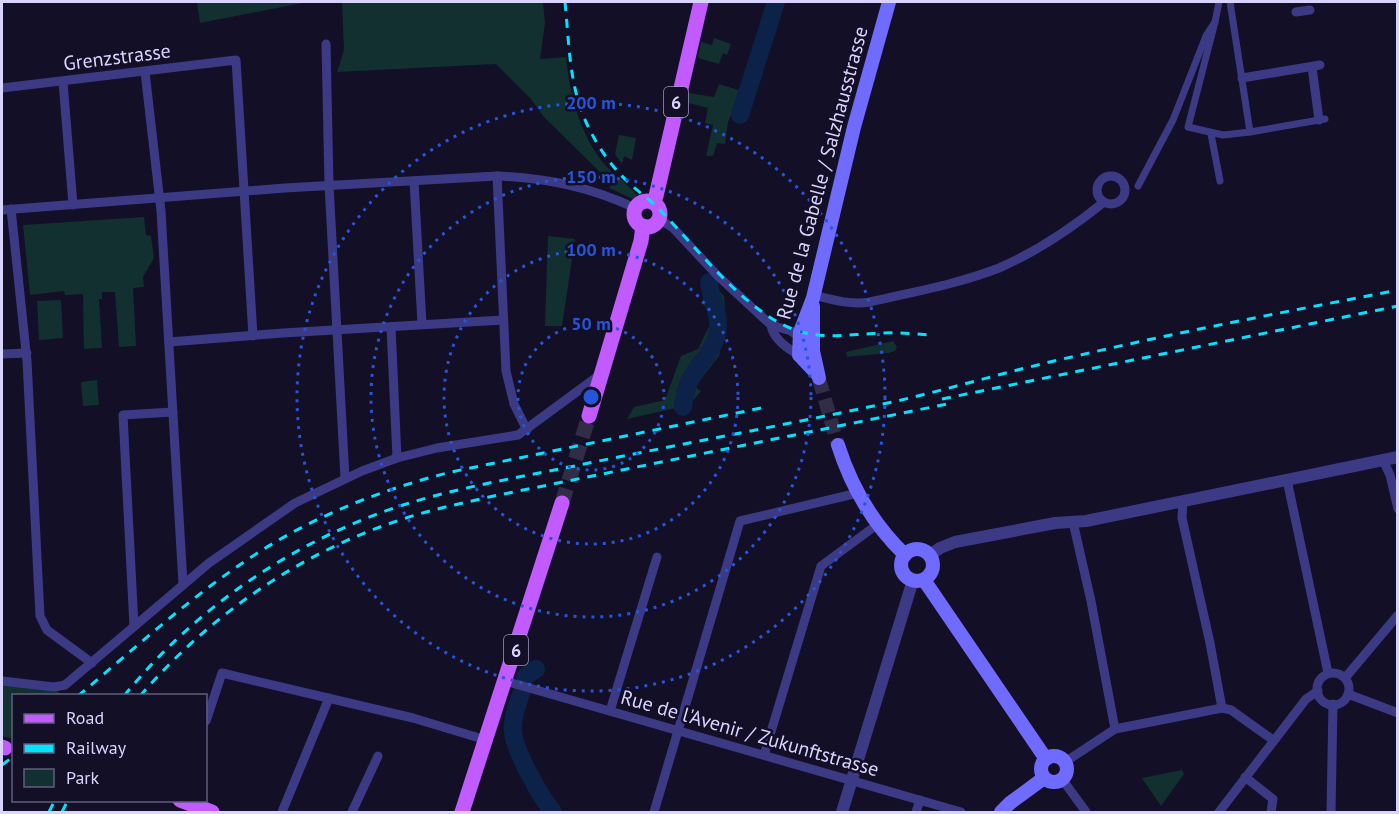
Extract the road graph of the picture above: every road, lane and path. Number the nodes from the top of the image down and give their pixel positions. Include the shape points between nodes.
1 (701, 2) edge
2 (889, 2) edge
3 (1219, 2) edge
4 (1230, 2) edge
5 (1310, 10) dead end
6 (1296, 12) dead end
7 (1215, 22) junction
8 (326, 44) dead end
9 (145, 72) junction
10 (1242, 78) junction
11 (63, 81) junction
12 (2, 88) edge
13 (1322, 120) joint
14 (1250, 132) junction
15 (1211, 134) junction
16 (497, 176) junction
17 (414, 181) junction
18 (1220, 181) dead end
19 (329, 185) junction
20 (1138, 186) dead end
21 (246, 191) junction
22 (160, 200) junction
23 (653, 202) junction
24 (1104, 202) dead end
25 (73, 205) junction
26 (635, 208) junction
27 (6, 210) edge
28 (659, 219) junction
29 (643, 226) junction
30 (813, 296) junction
31 (503, 320) junction
32 (422, 324) junction
33 (771, 325) junction
34 (391, 327) junction
35 (337, 330) junction
36 (253, 336) junction
37 (800, 337) junction
38 (169, 342) junction
39 (813, 351) junction
40 (27, 353) junction
41 (2, 354) edge
42 (799, 355) junction
43 (601, 374) junction
44 (173, 412) junction
45 (589, 416) tunnel mouth
46 (527, 430) junction
47 (838, 444) tunnel mouth
48 (1398, 457) edge
49 (397, 458) junction
50 (1383, 460) junction
51 (345, 478) junction
52 (1287, 480) junction
53 (858, 493) junction
54 (1183, 502) junction
55 (562, 503) tunnel mouth
56 (1398, 509) edge
57 (1073, 522) junction
58 (878, 524) junction
59 (905, 555) junction
60 (930, 555) junction
61 (657, 557) dead end
62 (919, 580) junction
63 (183, 584) junction
64 (1398, 615) edge
65 (134, 626) junction
66 (92, 663) junction
67 (1328, 674) junction
68 (1346, 678) junction
69 (2, 681) edge
70 (505, 681) junction
71 (1318, 691) junction
72 (1348, 694) junction
73 (329, 698) junction
74 (1333, 704) junction
75 (1222, 708) junction
76 (610, 711) junction
77 (1398, 712) edge
78 (207, 718) edge
79 (1115, 729) junction
80 (678, 730) junction
81 (486, 740) junction
82 (1273, 744) junction
83 (764, 755) junction
84 (378, 756) dead end
85 (1046, 759) junction
86 (1065, 762) junction
87 (1245, 777) junction
88 (1044, 778) junction
89 (1062, 779) junction
90 (851, 781) junction
91 (920, 800) junction
92 (183, 802) edge
93 (212, 813) edge
94 (282, 813) edge
95 (352, 813) edge
96 (462, 813) edge
97 (654, 813) edge
98 (842, 813) edge
99 (916, 813) edge
100 (961, 813) edge
101 (1001, 813) edge
102 (1086, 813) edge
103 (1219, 813) edge
104 (1271, 813) edge
105 (1331, 813) edge

1 - 23 main road, 6
2 - 30 main road, Rue de la Gabelle / Salzhausstrasse
3 - 7 street
4 - 10 street
5 - 6 street
7 - 15 street via 1188,127
7 - 20 street via 1173,120
8 - 19 street
9 - 11 street, Grenzstrasse
9 - 21 street, Grenzstrasse via 236,60
9 - 22 street
10 - 13 street via 1316,66
10 - 14 street
11 - 12 street, Grenzstrasse
11 - 25 street
13 - 14 street
14 - 15 street
15 - 18 street
16 - 17 street
16 - 26 street via 581,187
16 - 31 street
17 - 19 street
17 - 32 street
19 - 21 street
19 - 35 street
21 - 22 street
21 - 36 street
22 - 25 street
22 - 38 street
23 - 26 main road via 641,202
23 - 28 main road via 659,209
24 - 30 street via 1033,251 985,273 856,304
25 - 27 street
26 - 29 main road via 636,220
27 - 40 street
28 - 29 main road via 654,225
28 - 33 street via 673,228
29 - 43 main road
30 - 37 main road, Rue de la Gabelle / Salzhausstrasse
30 - 39 main road
31 - 32 street
31 - 46 street via 508,385
32 - 34 street
33 - 37 street
33 - 42 street via 783,344
34 - 35 street
34 - 49 street
35 - 36 street
35 - 51 street
36 - 38 street
37 - 39 street
37 - 42 main road, Rue de la Gabelle / Salzhausstrasse
38 - 44 street
39 - 42 main road via 818,376
40 - 41 street
40 - 66 street via 40,616 50,633
43 - 45 main road
43 - 46 street
44 - 63 street
44 - 65 street via 123,415
46 - 49 street via 510,438 445,446
47 - 53 main road
48 - 50 street
49 - 51 street
50 - 52 street
50 - 56 street
51 - 63 street via 285,509
52 - 54 street
52 - 67 street
53 - 58 main road
53 - 80 street via 740,521
54 - 57 street
54 - 75 street via 1182,518
55 - 70 main road, 6
57 - 60 street via 1055,522 955,542
57 - 79 street
58 - 59 main road
58 - 83 street via 821,566
59 - 60 main road via 918,549
59 - 62 main road via 902,570 906,577
60 - 62 main road via 933,569
61 - 76 street
62 - 85 main road
62 - 90 street
63 - 65 street
64 - 68 street
65 - 66 street
66 - 69 street via 68,684 58,687
67 - 68 street via 1338,673
67 - 71 street via 1320,680
68 - 72 street
70 - 76 street, Rue de l'Avenir / Zukunftstrasse
70 - 81 main road, 6
71 - 74 street via 1325,702
71 - 82 street via 1306,699
72 - 74 street via 1342,702
72 - 77 street
73 - 78 street via 222,673
73 - 81 street
73 - 94 street
74 - 105 street
75 - 79 street
75 - 82 street via 1238,715
76 - 80 street, Rue de l'Avenir / Zukunftstrasse
79 - 86 street
80 - 83 street, Rue de l'Avenir / Zukunftstrasse
80 - 97 street
81 - 96 main road, 6
82 - 87 street
83 - 90 street, Rue de l'Avenir / Zukunftstrasse
84 - 95 street
85 - 86 main road via 1054,756
85 - 88 main road via 1041,770
86 - 89 main road via 1067,769
87 - 103 street
87 - 104 street via 1273,799
88 - 89 main road via 1053,783
88 - 101 main road
89 - 102 street
90 - 91 street, Rue de l'Avenir / Zukunftstrasse
90 - 98 street
91 - 99 street
91 - 100 street, Rue de l'Avenir / Zukunftstrasse
92 - 93 main road

